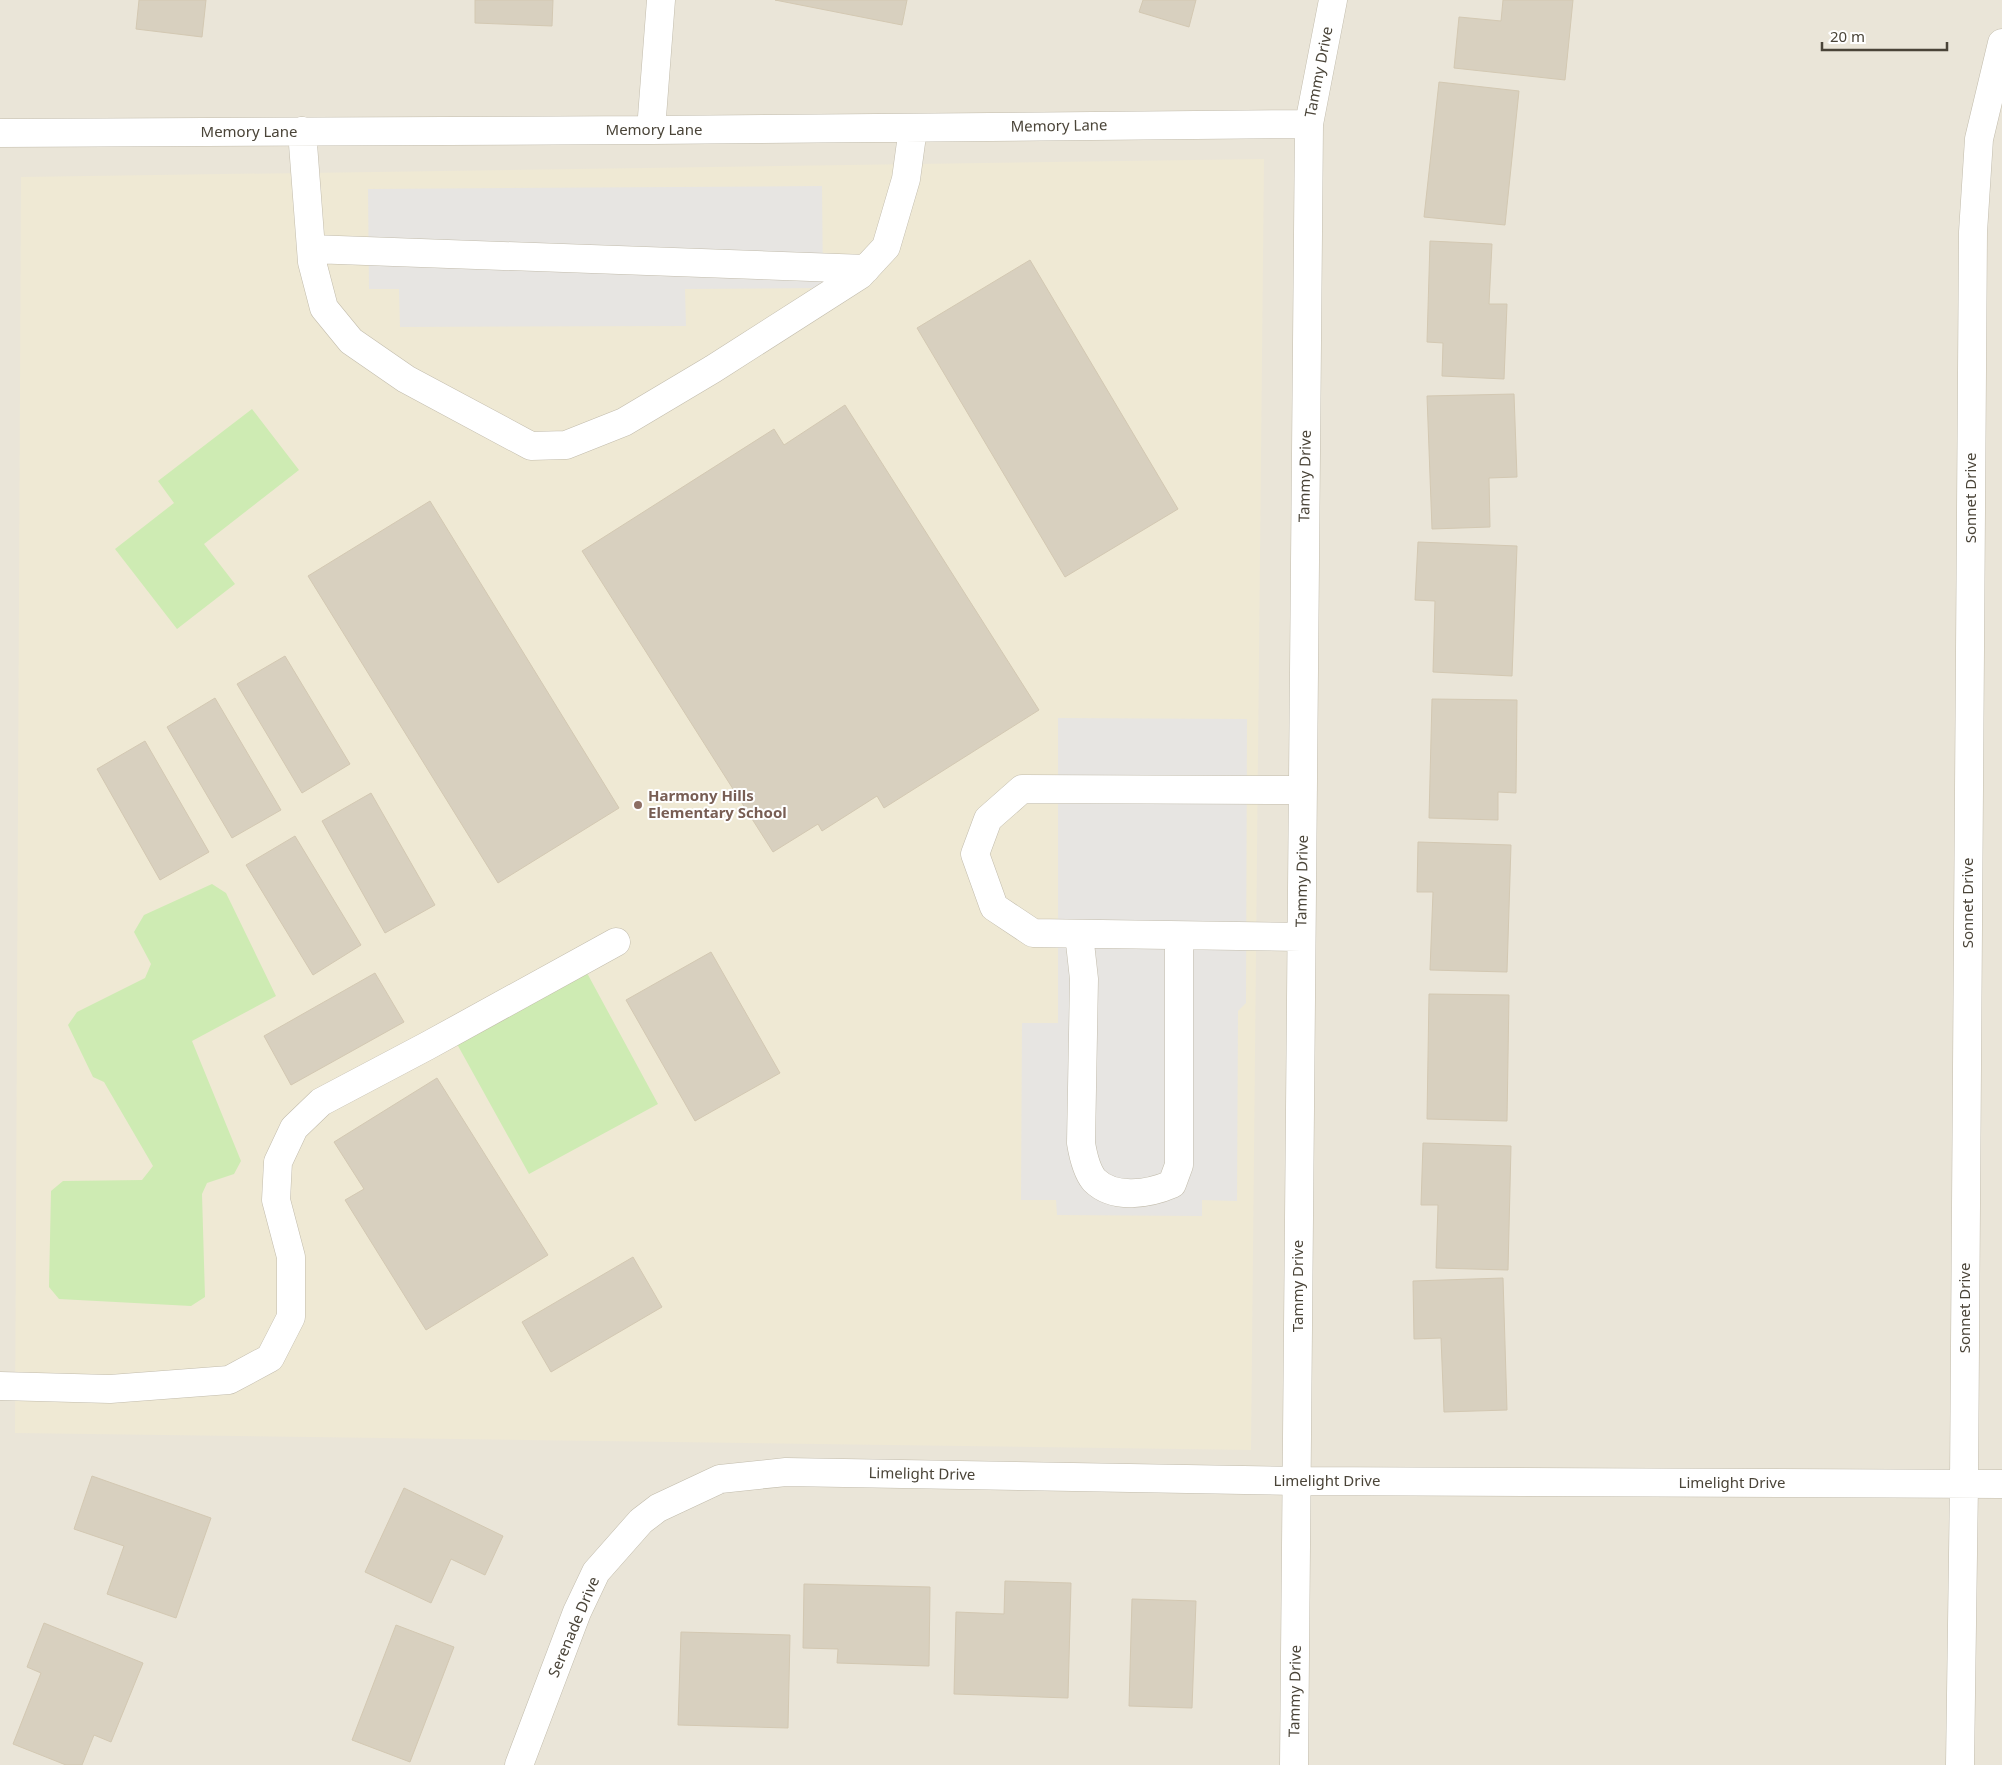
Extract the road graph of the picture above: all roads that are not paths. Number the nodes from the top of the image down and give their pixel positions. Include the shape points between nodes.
1 (661, 0) edge
2 (1333, 0) edge
3 (2002, 43) edge
4 (1308, 124) junction
5 (913, 128) junction
6 (651, 130) junction
7 (302, 132) junction
8 (0, 133) edge
9 (311, 249) junction
10 (866, 269) junction
11 (1303, 790) junction
12 (1079, 934) junction
13 (1179, 936) junction
14 (1301, 937) junction
15 (616, 942) dead end
16 (0, 1386) edge
17 (1297, 1481) junction
18 (1964, 1484) junction
19 (2002, 1484) edge
20 (658, 1508) joint
21 (519, 1765) edge
22 (1294, 1765) edge
23 (1960, 1765) edge

1 - 6 street
2 - 4 street, Tammy Drive
3 - 18 street, Sonnet Drive via 1978,139 1973,232
4 - 5 street, Memory Lane
4 - 11 street, Tammy Drive
5 - 6 street, Memory Lane
5 - 10 street via 906,179 886,247
6 - 7 street, Memory Lane
7 - 8 street, Memory Lane
7 - 9 street
9 - 10 street
9 - 10 street via 324,308 351,341 406,380 531,446 566,445 624,422 713,370
11 - 12 street via 1022,789 988,819 974,854 994,907 1033,933
11 - 14 street, Tammy Drive
12 - 13 street
12 - 13 street via 1084,979 1081,1143 1084,1160 1093,1179 1106,1189 1122,1193 1156,1191 1172,1184 1179,1165
13 - 14 street
14 - 17 street, Tammy Drive
15 - 16 street via 321,1102 294,1128 278,1162 276,1200 291,1257 291,1317 270,1358 229,1380 110,1388
17 - 18 street, Limelight Drive
17 - 20 street, Limelight Drive via 786,1472 720,1479
17 - 22 street, Tammy Drive
18 - 19 street, Limelight Drive
18 - 23 street, Sonnet Drive
20 - 21 street, Serenade Drive via 640,1521 596,1572 577,1612

